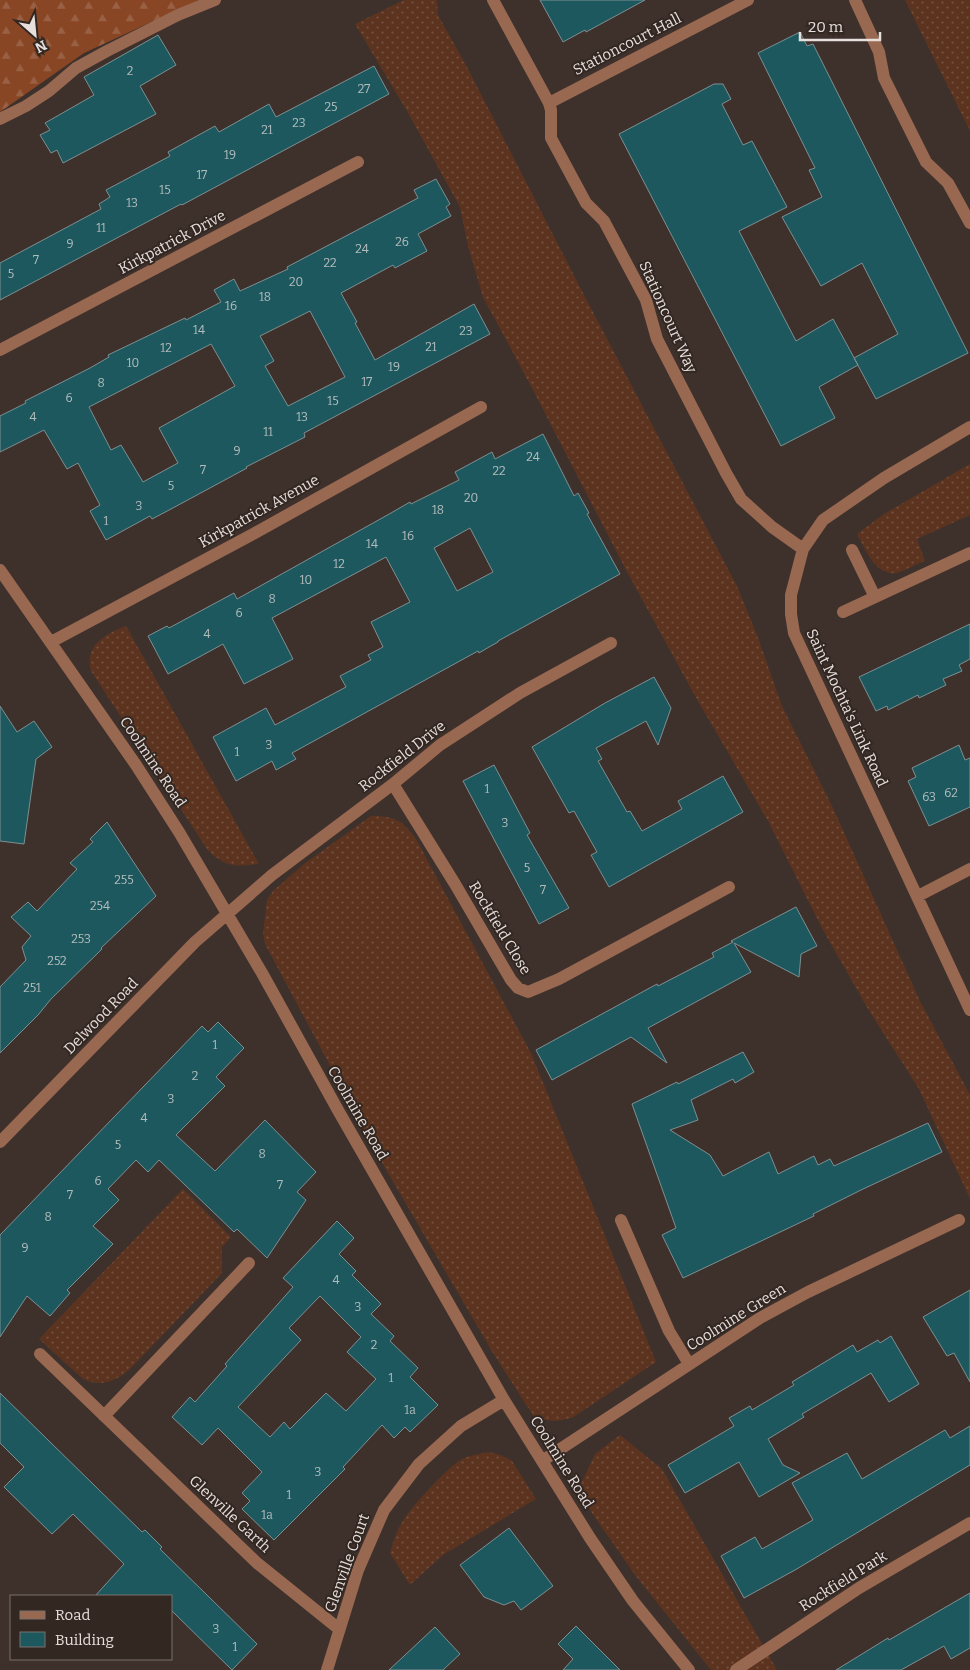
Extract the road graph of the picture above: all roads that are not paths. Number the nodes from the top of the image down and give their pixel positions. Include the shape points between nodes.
1 (215, 0) edge
2 (493, 0) edge
3 (748, 0) edge
4 (855, 0) edge
5 (549, 103) junction
6 (0, 120) edge
7 (358, 162) dead end
8 (970, 223) edge
9 (0, 350) edge
10 (481, 407) dead end
11 (970, 426) edge
12 (803, 549) junction
13 (852, 550) dead end
14 (970, 553) edge
15 (0, 570) edge
16 (875, 597) junction
17 (843, 612) dead end
18 (51, 642) junction
19 (610, 643) dead end
20 (393, 784) junction
21 (970, 870) edge
22 (730, 888) dead end
23 (918, 896) junction
24 (226, 913) junction
25 (970, 1010) edge
26 (0, 1142) edge
27 (621, 1220) dead end
28 (959, 1220) dead end
29 (249, 1263) dead end
30 (40, 1354) dead end
31 (689, 1364) junction
32 (504, 1400) junction
33 (104, 1416) junction
34 (542, 1461) junction
35 (970, 1523) edge
36 (340, 1629) junction
37 (327, 1670) edge
38 (689, 1670) edge
39 (736, 1670) edge

1 - 6 street via 139,34 76,68 50,91
2 - 5 street, Stationcourt Way
3 - 5 street, Stationcourt Hall
4 - 8 street via 880,52 884,78 926,162 948,183
5 - 12 street, Stationcourt Way via 550,138 586,203 604,221 646,300 657,339 726,473 742,499 772,527
7 - 9 street, Kirkpatrick Drive
10 - 18 street, Kirkpatrick Avenue
11 - 12 street, Saint Mochta's Link Road via 884,478 824,520
12 - 23 street, Saint Mochta's Link Road via 791,595 794,633
13 - 16 street
14 - 16 street
15 - 18 street, Coolmine Road
16 - 17 street
18 - 24 street, Coolmine Road via 180,832
19 - 20 street, Rockfield Drive via 520,692 440,745
20 - 22 street, Rockfield Close via 511,980 528,992 559,979
20 - 24 street, Rockfield Drive
21 - 23 street
23 - 25 street, Saint Mochta's Link Road
24 - 26 street, Delwood Road
24 - 32 street, Coolmine Road
27 - 31 street via 669,1331
28 - 31 street, Coolmine Green via 808,1292 760,1318
29 - 33 street
30 - 33 street, Glenville Garth
31 - 34 street, Coolmine Green
32 - 34 street, Coolmine Road
32 - 36 street, Glenville Court via 461,1426 419,1464 384,1510 358,1570
33 - 36 street, Glenville Garth via 257,1563
34 - 38 street, Coolmine Road via 628,1593
35 - 39 street, Rockfield Park via 859,1588
36 - 37 street, Glenville Court

